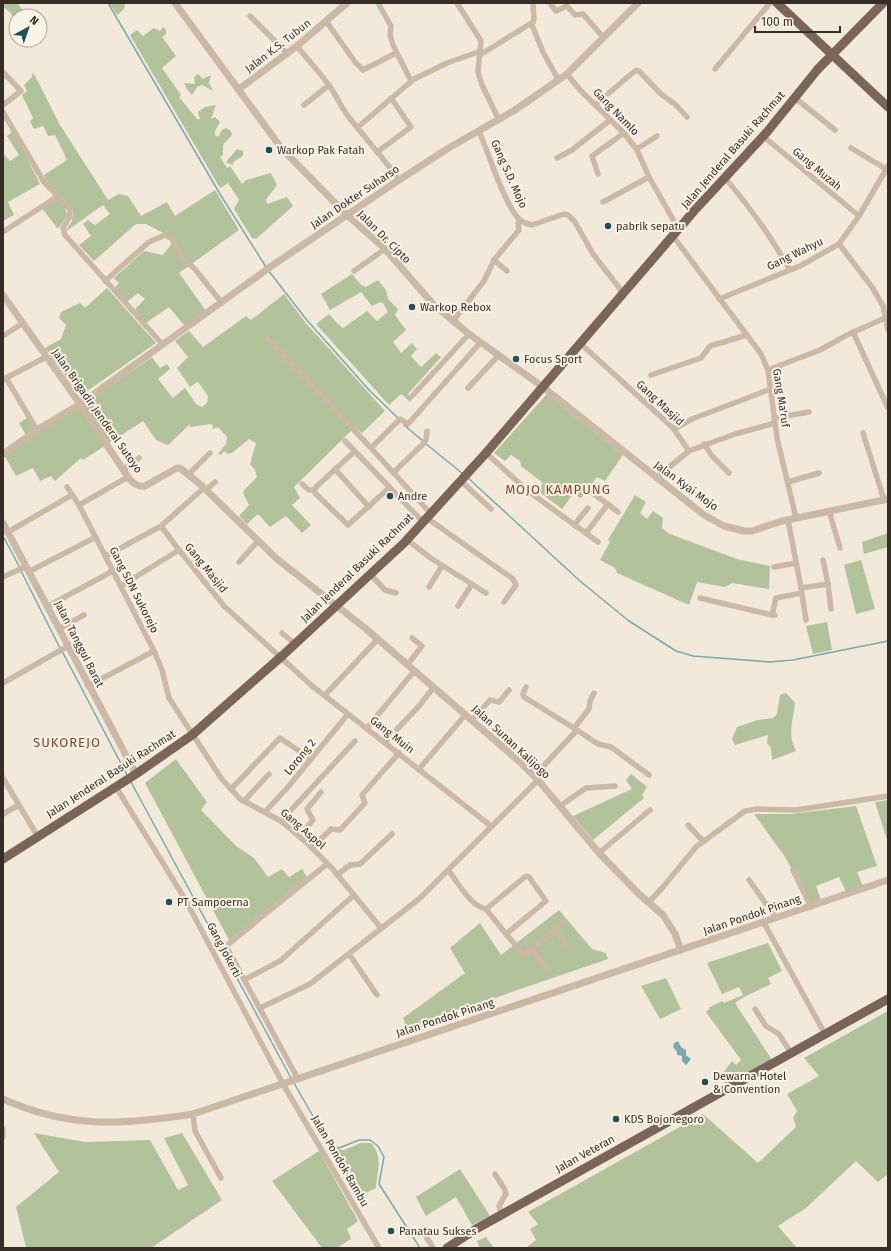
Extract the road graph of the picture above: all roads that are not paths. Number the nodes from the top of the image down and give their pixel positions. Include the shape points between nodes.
1 (175, 3) edge
2 (347, 3) edge
3 (378, 3) edge
4 (457, 3) edge
5 (533, 3) edge
6 (550, 3) edge
7 (638, 3) edge
8 (770, 3) edge
9 (777, 3) edge
10 (883, 3) edge
11 (250, 16) dead end
12 (326, 21) junction
13 (532, 22) junction
14 (604, 38) junction
15 (297, 46) junction
16 (287, 53) junction
17 (396, 53) junction
18 (480, 53) junction
19 (831, 54) junction
20 (715, 69) dead end
21 (3, 72) edge
22 (567, 74) junction
23 (558, 79) junction
24 (412, 81) junction
25 (329, 85) junction
26 (239, 89) junction
27 (391, 98) junction
28 (795, 98) junction
29 (596, 104) junction
30 (3, 105) edge
31 (304, 105) dead end
32 (888, 107) edge
33 (3, 112) edge
34 (687, 117) dead end
35 (499, 120) junction
36 (610, 120) junction
37 (358, 127) junction
38 (835, 130) dead end
39 (479, 131) junction
40 (624, 133) junction
41 (657, 136) dead end
42 (763, 136) junction
43 (850, 148) dead end
44 (637, 149) junction
45 (377, 152) junction
46 (557, 158) dead end
47 (887, 167) edge
48 (598, 174) dead end
49 (649, 177) junction
50 (725, 178) junction
51 (398, 180) junction
52 (58, 196) junction
53 (602, 202) dead end
54 (348, 216) junction
55 (859, 216) junction
56 (520, 220) junction
57 (3, 232) edge
58 (676, 233) junction
59 (839, 244) junction
60 (385, 250) junction
61 (494, 260) junction
62 (790, 270) junction
63 (354, 271) dead end
64 (507, 271) dead end
65 (105, 281) junction
66 (624, 294) junction
67 (3, 295) edge
68 (719, 299) junction
69 (222, 303) junction
70 (885, 318) junction
71 (453, 321) junction
72 (23, 323) junction
73 (888, 330) edge
74 (853, 332) junction
75 (469, 334) junction
76 (747, 335) junction
77 (3, 336) edge
78 (268, 339) dead end
79 (480, 343) junction
80 (581, 344) junction
81 (163, 345) junction
82 (46, 356) junction
83 (498, 356) junction
84 (768, 370) junction
85 (651, 375) dead end
86 (5, 379) edge
87 (468, 388) dead end
88 (543, 388) junction
89 (771, 389) junction
90 (413, 395) dead end
91 (80, 404) junction
92 (888, 408) edge
93 (809, 412) dead end
94 (775, 421) junction
95 (674, 429) junction
96 (36, 430) junction
97 (427, 431) dead end
98 (863, 433) dead end
99 (345, 441) dead end
100 (704, 444) junction
101 (371, 448) junction
102 (689, 451) junction
103 (354, 452) junction
104 (210, 453) dead end
105 (486, 453) junction
106 (3, 454) edge
107 (140, 458) dead end
108 (335, 469) junction
109 (123, 470) junction
110 (394, 472) junction
111 (729, 472) dead end
112 (818, 473) dead end
113 (188, 475) junction
114 (128, 477) junction
115 (656, 478) junction
116 (463, 479) junction
117 (215, 482) dead end
118 (788, 482) junction
119 (302, 484) dead end
120 (67, 487) dead end
121 (389, 488) junction
122 (205, 489) junction
123 (314, 490) junction
124 (590, 491) dead end
125 (72, 495) junction
126 (886, 499) edge
127 (608, 504) junction
128 (79, 506) junction
129 (369, 507) junction
130 (588, 508) dead end
131 (491, 509) dead end
132 (829, 511) junction
133 (618, 512) dead end
134 (427, 518) junction
135 (796, 518) junction
136 (788, 520) junction
137 (3, 523) edge
138 (574, 525) junction
139 (161, 526) junction
140 (8, 532) junction
141 (586, 533) junction
142 (96, 537) junction
143 (407, 540) junction
144 (258, 541) junction
145 (598, 542) dead end
146 (840, 548) dead end
147 (179, 550) junction
148 (106, 556) junction
149 (823, 560) dead end
150 (239, 562) dead end
151 (796, 563) junction
152 (442, 566) junction
153 (774, 567) dead end
154 (27, 568) junction
155 (113, 571) junction
156 (370, 574) junction
157 (3, 577) edge
158 (472, 584) junction
159 (828, 584) junction
160 (121, 586) junction
161 (429, 587) dead end
162 (802, 591) junction
163 (396, 593) dead end
164 (486, 593) dead end
165 (700, 598) dead end
166 (504, 602) dead end
167 (336, 604) junction
168 (48, 606) junction
169 (458, 606) dead end
170 (831, 609) dead end
171 (84, 615) dead end
172 (806, 620) dead end
173 (59, 629) junction
174 (282, 633) dead end
175 (412, 638) dead end
176 (378, 639) junction
177 (295, 644) junction
178 (65, 647) junction
179 (154, 651) junction
180 (282, 656) junction
181 (408, 664) junction
182 (415, 670) junction
183 (3, 683) edge
184 (88, 686) junction
185 (434, 687) junction
186 (526, 687) dead end
187 (509, 690) dead end
188 (594, 693) dead end
189 (325, 695) junction
190 (348, 714) junction
191 (469, 717) junction
192 (367, 728) junction
193 (576, 729) junction
194 (192, 735) junction
195 (355, 741) dead end
196 (385, 742) junction
197 (399, 753) junction
198 (311, 758) junction
199 (419, 769) junction
200 (269, 774) dead end
201 (136, 775) junction
202 (649, 775) dead end
203 (3, 778) edge
204 (536, 778) junction
205 (120, 785) junction
206 (615, 786) dead end
207 (232, 789) junction
208 (321, 792) dead end
209 (888, 796) edge
210 (244, 801) junction
211 (19, 806) junction
212 (560, 806) junction
213 (650, 810) dead end
214 (265, 812) junction
215 (3, 814) edge
216 (281, 821) junction
217 (491, 826) junction
218 (688, 826) dead end
219 (392, 834) dead end
220 (299, 836) junction
221 (38, 837) junction
222 (703, 841) junction
223 (312, 848) junction
224 (599, 853) junction
225 (3, 859) edge
226 (327, 864) junction
227 (448, 870) junction
228 (792, 870) dead end
229 (337, 875) junction
230 (749, 880) dead end
231 (888, 880) edge
232 (354, 895) junction
233 (649, 902) junction
234 (811, 907) junction
235 (486, 909) junction
236 (776, 918) junction
237 (565, 922) dead end
238 (764, 923) junction
239 (381, 928) junction
240 (555, 930) junction
241 (506, 934) junction
242 (567, 945) dead end
243 (532, 949) junction
244 (681, 950) junction
245 (349, 954) junction
246 (546, 967) dead end
247 (244, 980) junction
248 (378, 995) dead end
249 (888, 999) edge
250 (888, 1005) edge
251 (260, 1008) junction
252 (755, 1009) dead end
253 (825, 1034) junction
254 (791, 1053) junction
255 (298, 1079) junction
256 (286, 1083) junction
257 (3, 1099) edge
258 (193, 1114) junction
259 (3, 1129) edge
260 (3, 1137) edge
261 (495, 1174) dead end
262 (221, 1178) dead end
263 (501, 1215) junction
264 (426, 1236) dead end
265 (463, 1238) junction
266 (379, 1248) edge
267 (433, 1248) edge
268 (447, 1248) edge

1 - 26 street, Jalan Dr. Cipto
2 - 12 street, Jalan K.S. Tubun
3 - 17 street via 391,26 390,35
4 - 18 street via 481,42
5 - 13 street
6 - 14 street via 556,11 567,6 574,15 583,14
7 - 14 street, Jalan Dokter Suharso
8 - 20 street
9 - 19 main road
10 - 19 main road, Jalan Jenderal Basuki Rachmat
11 - 16 street
12 - 15 street, Jalan K.S. Tubun
12 - 17 street via 354,62 364,70
13 - 18 street
13 - 23 street via 543,52
14 - 22 street, Jalan Dokter Suharso
15 - 16 street, Jalan K.S. Tubun
15 - 25 street
16 - 26 street, Jalan K.S. Tubun
17 - 24 street
18 - 24 street via 447,64
18 - 35 street via 478,72
19 - 28 main road, Jalan Jenderal Basuki Rachmat
19 - 32 main road
21 - 30 street via 21,91
22 - 23 street, Jalan Dokter Suharso
22 - 29 street, Gang Namlo
23 - 35 street, Jalan Dokter Suharso
24 - 27 street
25 - 31 street
25 - 37 street via 344,111
26 - 54 street, Jalan Dr. Cipto via 282,149
27 - 37 street
27 - 45 street via 411,127
28 - 38 street
28 - 42 main road, Jalan Jenderal Basuki Rachmat
29 - 34 street via 636,70
29 - 36 street, Gang Namlo
33 - 52 street via 44,182
35 - 39 street, Jalan Dokter Suharso
36 - 40 street, Gang Namlo
36 - 46 street via 572,150
37 - 45 street
39 - 51 street, Jalan Dokter Suharso
39 - 56 street, Gang S.D. Mojo via 513,211
40 - 44 street, Gang Namlo
40 - 48 street via 592,156
41 - 44 street
42 - 50 main road, Jalan Jenderal Basuki Rachmat
42 - 55 street, Gang Muzah
43 - 47 street
44 - 49 street, Gang Namlo
45 - 51 street
47 - 55 street, Gang Wahyu
49 - 53 street
49 - 58 street, Gang Namlo
50 - 58 main road, Jalan Jenderal Basuki Rachmat
50 - 62 street via 751,208
51 - 54 street, Jalan Dokter Suharso
52 - 57 street
52 - 65 street via 70,209 63,232
54 - 60 street, Jalan Dr. Cipto
54 - 69 street, Jalan Dokter Suharso via 273,265
55 - 59 street, Gang Wahyu
56 - 61 street via 519,230
56 - 66 street, Gang S.D. Mojo via 532,225 564,214 568,215 593,254
58 - 66 main road, Jalan Jenderal Basuki Rachmat
58 - 68 street, Gang Ma'ruf
59 - 62 street, Gang Wahyu
59 - 70 street via 872,287 883,306
60 - 63 street
60 - 71 street, Jalan Dr. Cipto via 428,299
61 - 64 street
61 - 71 street via 484,281
62 - 68 street, Gang Wahyu
65 - 69 street via 149,242 165,235 171,238 182,259 194,268
65 - 81 street
66 - 80 main road, Jalan Jenderal Basuki Rachmat
67 - 72 street, Jalan Brigadir Jenderal Sutoyo
68 - 76 street, Gang Ma'ruf
69 - 81 street, Jalan Dokter Suharso
70 - 73 street
70 - 74 street
71 - 75 street, Jalan Dr. Cipto
72 - 77 street
72 - 82 street, Jalan Brigadir Jenderal Sutoyo
74 - 84 street via 814,353
74 - 92 street
75 - 79 street, Jalan Dr. Cipto
75 - 90 street
76 - 84 street, Gang Ma'ruf
76 - 85 street via 710,346 701,358
78 - 101 street
79 - 83 street, Jalan Dr. Cipto
79 - 101 street via 408,424 398,421
80 - 88 main road, Jalan Jenderal Basuki Rachmat
80 - 95 street, Gang Masjid
81 - 91 street, Jalan Dokter Suharso
82 - 86 street
82 - 91 street, Jalan Brigadir Jenderal Sutoyo
83 - 87 street
83 - 88 street, Jalan Dr. Cipto
84 - 89 street, Gang Ma'ruf
86 - 96 street
88 - 105 main road, Jalan Jenderal Basuki Rachmat
88 - 115 street, Jalan Kyai Mojo
89 - 94 street, Gang Ma'ruf
89 - 95 street via 692,419
91 - 96 street, Jalan Dokter Suharso
91 - 109 street, Jalan Brigadir Jenderal Sutoyo
93 - 94 street
94 - 100 street
94 - 118 street, Gang Ma'ruf
95 - 102 street, Gang Masjid
96 - 106 street, Jalan Dokter Suharso
97 - 110 street via 424,442
98 - 126 street
99 - 103 street
100 - 102 street
100 - 111 street via 712,456
101 - 110 street
102 - 115 street
103 - 108 street
103 - 121 street
104 - 113 street
105 - 116 main road, Jalan Jenderal Basuki Rachmat
105 - 138 street via 528,491
107 - 109 street
108 - 123 street
108 - 129 street
109 - 114 street, Jalan Brigadir Jenderal Sutoyo
110 - 134 street
112 - 118 street
113 - 114 street, Jalan Brigadir Jenderal Sutoyo via 177,468 140,487
113 - 122 street, Jalan Brigadir Jenderal Sutoyo
114 - 128 street
115 - 136 street, Jalan Kyai Mojo via 704,515 724,526 752,531
116 - 131 street
116 - 134 main road, Jalan Jenderal Basuki Rachmat
117 - 122 street
118 - 135 street, Gang Ma'ruf
119 - 123 street via 309,490
120 - 125 street, Gang SDN Sukorejo
121 - 129 street
121 - 134 street
122 - 139 street
122 - 144 street, Jalan Brigadir Jenderal Sutoyo
123 - 129 street via 348,526
124 - 127 street
125 - 128 street, Gang SDN Sukorejo
125 - 140 street
126 - 132 street, Jalan Kyai Mojo
127 - 133 street
127 - 141 street
128 - 142 street, Gang SDN Sukorejo
130 - 138 street
132 - 135 street, Jalan Kyai Mojo
132 - 146 street
134 - 143 main road, Jalan Jenderal Basuki Rachmat
134 - 166 street via 513,579 516,585
135 - 136 street, Jalan Kyai Mojo
136 - 151 street
137 - 140 street, Jalan Tanggul Barat
138 - 141 street
139 - 147 street, Gang Masjid
139 - 148 street
140 - 154 street, Jalan Tanggul Barat
141 - 145 street
142 - 148 street, Gang SDN Sukorejo
142 - 154 street
143 - 152 street
143 - 156 main road, Jalan Jenderal Basuki Rachmat
144 - 150 street
144 - 167 street, Jalan Brigadir Jenderal Sutoyo
147 - 160 street
147 - 180 street, Gang Masjid via 224,606
148 - 155 street, Gang SDN Sukorejo
149 - 159 street
151 - 153 street
151 - 162 street
152 - 158 street
152 - 161 street
154 - 157 street
154 - 168 street, Jalan Tanggul Barat
155 - 160 street, Gang SDN Sukorejo
155 - 168 street
156 - 163 street via 386,590
156 - 167 main road, Jalan Jenderal Basuki Rachmat
158 - 164 street
158 - 169 street
159 - 162 street
159 - 170 street
160 - 179 street, Gang SDN Sukorejo
162 - 165 street via 776,598 773,615
162 - 172 street
167 - 176 street, Jalan Sunan Kalijogo
167 - 177 main road, Jalan Jenderal Basuki Rachmat
168 - 173 street, Jalan Tanggul Barat
171 - 173 street
173 - 178 street, Jalan Tanggul Barat
174 - 177 street
175 - 181 street via 422,646
176 - 181 street, Jalan Sunan Kalijogo
176 - 189 street
177 - 180 main road, Jalan Jenderal Basuki Rachmat
178 - 183 street
178 - 184 street, Jalan Tanggul Barat
179 - 184 street
179 - 194 street, Gang SDN Sukorejo via 169,698
180 - 189 street, Gang Muin
180 - 194 main road, Jalan Jenderal Basuki Rachmat
181 - 182 street, Jalan Sunan Kalijogo
182 - 185 street, Jalan Sunan Kalijogo
182 - 192 street
184 - 201 street, Jalan Tanggul Barat
185 - 191 street, Jalan Sunan Kalijogo
185 - 196 street
186 - 193 street via 524,697
187 - 191 street via 499,702 490,700
188 - 193 street
189 - 190 street, Gang Muin
190 - 192 street, Gang Muin
190 - 198 street, Lorong 2
191 - 199 street
191 - 204 street, Jalan Sunan Kalijogo
192 - 196 street, Gang Muin
193 - 202 street via 598,744 611,748
193 - 204 street
194 - 201 main road, Jalan Jenderal Basuki Rachmat
194 - 207 street, Gang Aspol
195 - 216 street
196 - 197 street, Gang Muin
197 - 199 street, Gang Muin
197 - 223 street via 362,795 365,803 339,830 330,829
198 - 207 street via 280,738
198 - 214 street, Lorong 2
199 - 217 street, Gang Muin
200 - 210 street
201 - 205 main road, Jalan Jenderal Basuki Rachmat
203 - 211 street
204 - 212 street, Jalan Sunan Kalijogo
204 - 217 street
205 - 221 main road, Jalan Jenderal Basuki Rachmat
205 - 256 street, Gang Jokerti
206 - 212 street via 586,788
207 - 210 street, Gang Aspol
208 - 220 street via 307,809 313,820
209 - 222 street via 796,810 745,811
210 - 214 street, Gang Aspol
211 - 215 street
211 - 221 street
212 - 224 street, Jalan Sunan Kalijogo
213 - 224 street
214 - 216 street, Gang Aspol
216 - 220 street, Gang Aspol
217 - 227 street
218 - 222 street
219 - 229 street via 360,864 351,864
220 - 223 street, Gang Aspol
221 - 225 main road, Jalan Jenderal Basuki Rachmat
222 - 233 street via 688,854
223 - 226 street, Gang Aspol
224 - 233 street, Jalan Sunan Kalijogo
226 - 229 street, Gang Aspol
226 - 247 street via 226,946
227 - 235 street via 475,903
227 - 239 street via 419,899
228 - 234 street
229 - 232 street, Gang Aspol
230 - 236 street
231 - 234 street, Jalan Pondok Pinang
232 - 239 street, Gang Aspol
232 - 247 street via 280,961
233 - 244 street, Jalan Sunan Kalijogo via 668,921
234 - 236 street, Jalan Pondok Pinang
235 - 241 street
235 - 241 street via 525,877 529,877 545,896 546,902
236 - 238 street, Jalan Pondok Pinang
237 - 240 street
238 - 244 street, Jalan Pondok Pinang
238 - 253 street
239 - 245 street
240 - 242 street
240 - 243 street
241 - 243 street via 523,955
243 - 246 street
244 - 255 street, Jalan Pondok Pinang
245 - 248 street
245 - 251 street via 310,984
247 - 251 street
249 - 253 main road, Jalan Veteran
250 - 265 main road, Jalan Veteran via 479,1234
251 - 255 street
252 - 254 street via 766,1026 779,1034
253 - 254 main road, Jalan Veteran
254 - 263 main road, Jalan Veteran
255 - 256 street, Jalan Pondok Pinang
256 - 258 street, Jalan Pondok Pinang
256 - 266 street, Jalan Pondok Bambu
257 - 258 street, Jalan Pondok Pinang via 52,1116 105,1123 136,1122
258 - 262 street via 195,1131
259 - 260 street
261 - 263 street via 506,1194 499,1206
263 - 265 main road, Jalan Veteran
264 - 267 street
265 - 268 main road, Jalan Veteran

